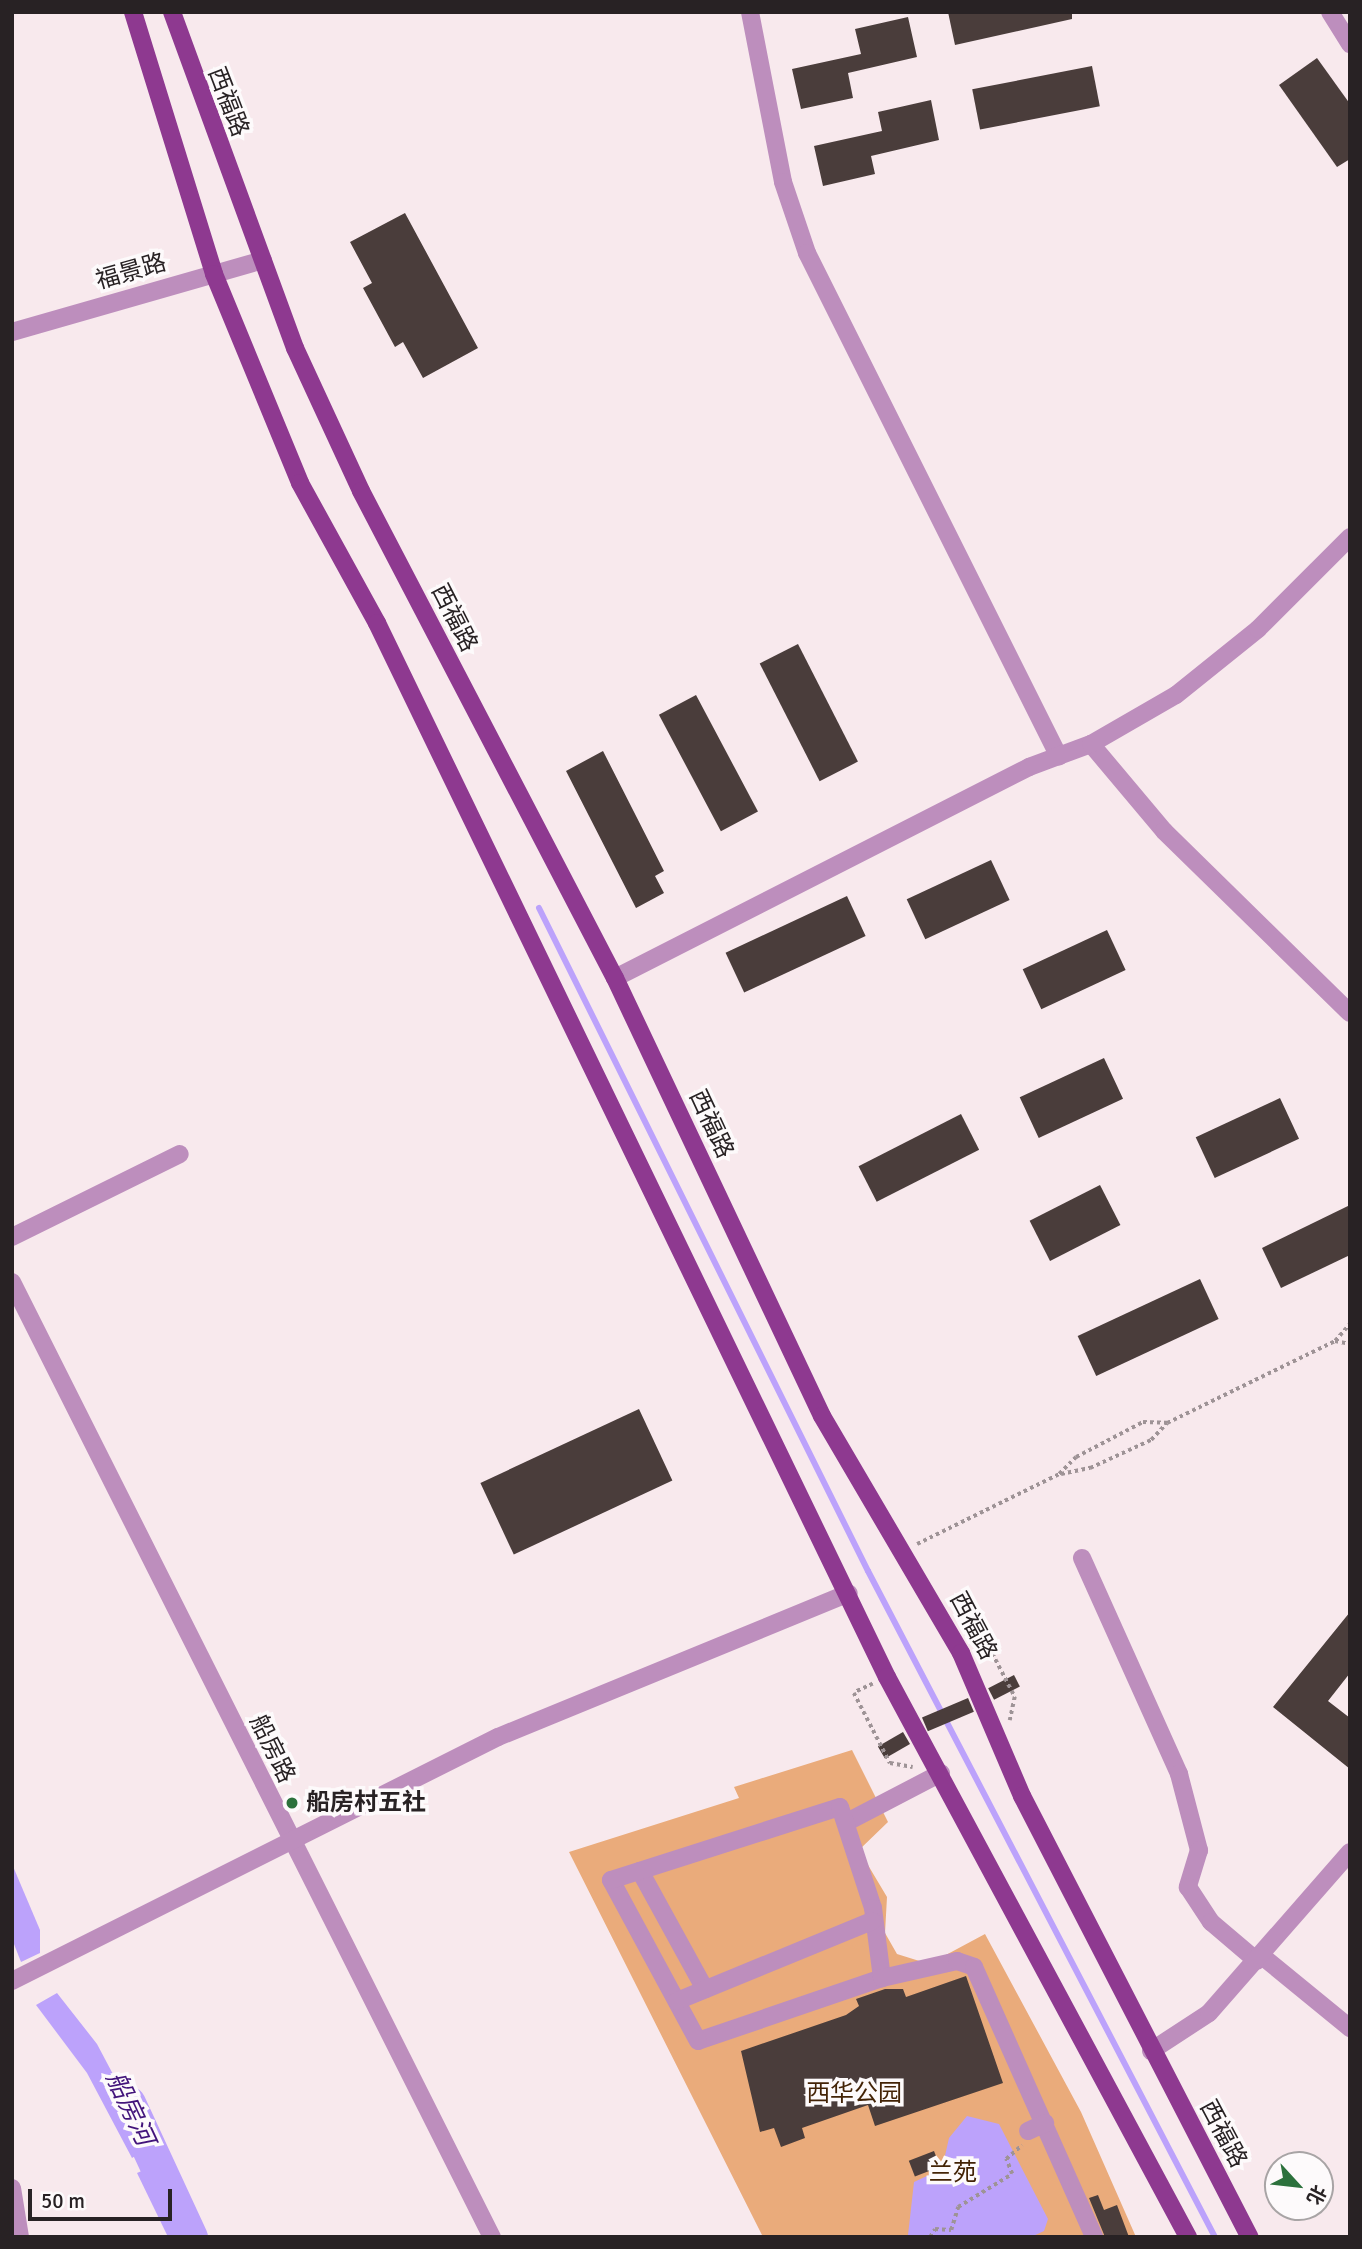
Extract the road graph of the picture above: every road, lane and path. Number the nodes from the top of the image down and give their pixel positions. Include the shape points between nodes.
1 (133, 12) edge
2 (172, 12) edge
3 (750, 12) edge
4 (1330, 12) edge
5 (1350, 44) edge
6 (263, 260) junction
7 (214, 274) junction
8 (12, 332) edge
9 (1350, 537) edge
10 (1091, 744) junction
11 (1059, 757) junction
12 (615, 978) junction
13 (1350, 1013) edge
14 (180, 1154) dead end
15 (12, 1237) edge
16 (12, 1282) edge
17 (1350, 1324) edge
18 (1335, 1341) junction
19 (1350, 1344) edge
20 (1167, 1423) junction
21 (1059, 1474) junction
22 (904, 1551) junction
23 (1082, 1558) dead end
24 (849, 1593) junction
25 (986, 1641) dead end
26 (855, 1693) dead end
27 (1015, 1698) dead end
28 (890, 1763) dead end
29 (941, 1773) junction
30 (847, 1822) junction
31 (291, 1841) junction
32 (1350, 1852) edge
33 (640, 1871) junction
34 (873, 1921) junction
35 (1260, 1958) junction
36 (882, 1978) junction
37 (13, 1980) edge
38 (705, 1989) junction
39 (677, 2001) junction
40 (1350, 2028) edge
41 (1151, 2051) junction
42 (1017, 2153) dead end
43 (12, 2188) edge
44 (1093, 2236) edge
45 (20, 2237) edge
46 (492, 2237) edge
47 (930, 2237) edge
48 (1188, 2237) edge
49 (1250, 2237) edge

1 - 7 main road
2 - 6 main road, 西福路
3 - 11 street via 783,182 807,253
4 - 5 street
6 - 7 street, 福景路
6 - 12 main road, 西福路 via 361,491
7 - 8 street, 福景路
7 - 24 main road via 300,483 383,635
9 - 10 street via 1219,663
10 - 11 street
10 - 13 street via 1164,831
11 - 12 street
12 - 22 main road, 西福路 via 822,1416
14 - 15 street
16 - 31 street, 船房路
17 - 18 path
18 - 19 path
18 - 20 path
20 - 21 path via 1151,1440 1090,1468
20 - 21 path via 1143,1423 1076,1457
21 - 22 path
22 - 41 main road, 西福路 via 961,1653 1022,1796
23 - 35 street via 1179,1774 1199,1850 1188,1887 1211,1922
24 - 29 main road
24 - 31 street via 498,1737
25 - 27 path
26 - 28 path
29 - 30 street
29 - 48 main road
30 - 33 street via 840,1807
30 - 34 street
31 - 37 street
31 - 46 street, 船房路
32 - 35 street
33 - 38 street
33 - 39 street via 611,1880
34 - 36 street
34 - 38 street
35 - 40 street
35 - 41 street via 1209,2013
36 - 39 street via 698,2041
36 - 44 street via 957,1961 974,1967 1036,2127
38 - 39 street
41 - 49 main road, 西福路
42 - 47 path via 1006,2159 1012,2174 958,2207 951,2230 935,2229
43 - 45 street

